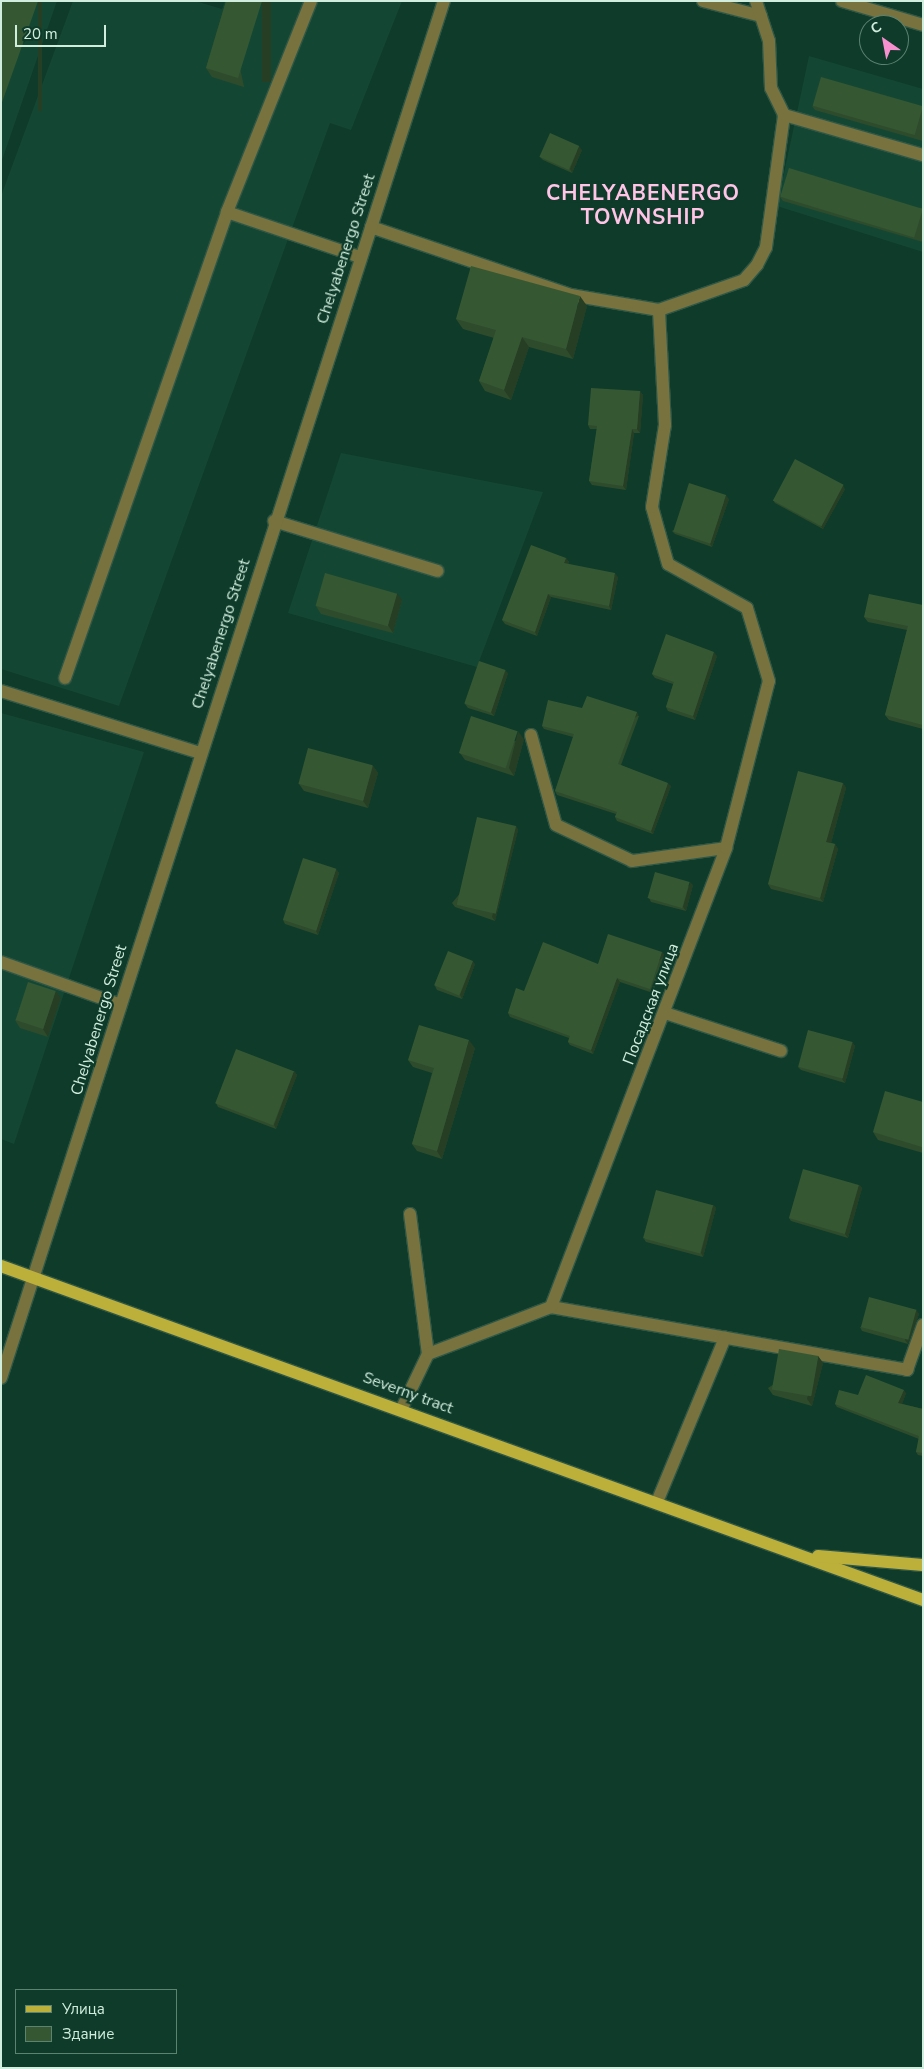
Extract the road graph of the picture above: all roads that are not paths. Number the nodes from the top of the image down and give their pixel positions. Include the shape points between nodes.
1 (311, 1) edge
2 (444, 1) edge
3 (703, 1) edge
4 (756, 1) edge
5 (842, 1) edge
6 (761, 16) junction
7 (923, 25) edge
8 (784, 116) junction
9 (923, 156) edge
10 (227, 212) junction
11 (371, 227) junction
12 (360, 257) junction
13 (660, 310) junction
14 (274, 521) junction
15 (438, 571) dead end
16 (65, 678) dead end
17 (1, 691) edge
18 (531, 735) dead end
19 (200, 753) junction
20 (726, 848) junction
21 (1, 962) edge
22 (120, 1005) junction
23 (665, 1013) junction
24 (781, 1051) dead end
25 (410, 1214) dead end
26 (1, 1266) edge
27 (35, 1279) junction
28 (551, 1307) junction
29 (923, 1325) edge
30 (725, 1338) junction
31 (428, 1354) junction
32 (1, 1378) edge
33 (402, 1408) junction
34 (657, 1502) junction
35 (803, 1554) junction
36 (923, 1565) edge
37 (923, 1600) edge

1 - 10 street
2 - 11 street, Chelyabenergo Street
3 - 6 street
4 - 6 street
5 - 7 street
6 - 8 street via 769,41 771,88
8 - 9 street
8 - 13 street via 766,247 757,266 744,280
10 - 12 street
10 - 16 street
11 - 12 street, Chelyabenergo Street
11 - 13 street via 571,294
12 - 14 street, Chelyabenergo Street
13 - 20 street, Посадская улица via 664,425 652,507 668,564 747,608 769,681
14 - 15 street
14 - 19 street, Chelyabenergo Street
17 - 19 street
18 - 20 street via 556,825 632,861
19 - 22 street, Chelyabenergo Street
20 - 23 street, Посадская улица
21 - 22 street
22 - 27 street, Chelyabenergo Street
23 - 24 street
23 - 28 street, Посадская улица
25 - 31 street
26 - 27 main road, Severny tract
27 - 32 street, Chelyabenergo Street
27 - 33 main road, Severny tract
28 - 30 street
28 - 31 street
29 - 30 street via 907,1370
30 - 34 street
31 - 33 street
33 - 34 main road, Severny tract
34 - 35 main road, Severny tract
35 - 36 main road, Severny tract
35 - 37 main road, Severny tract

